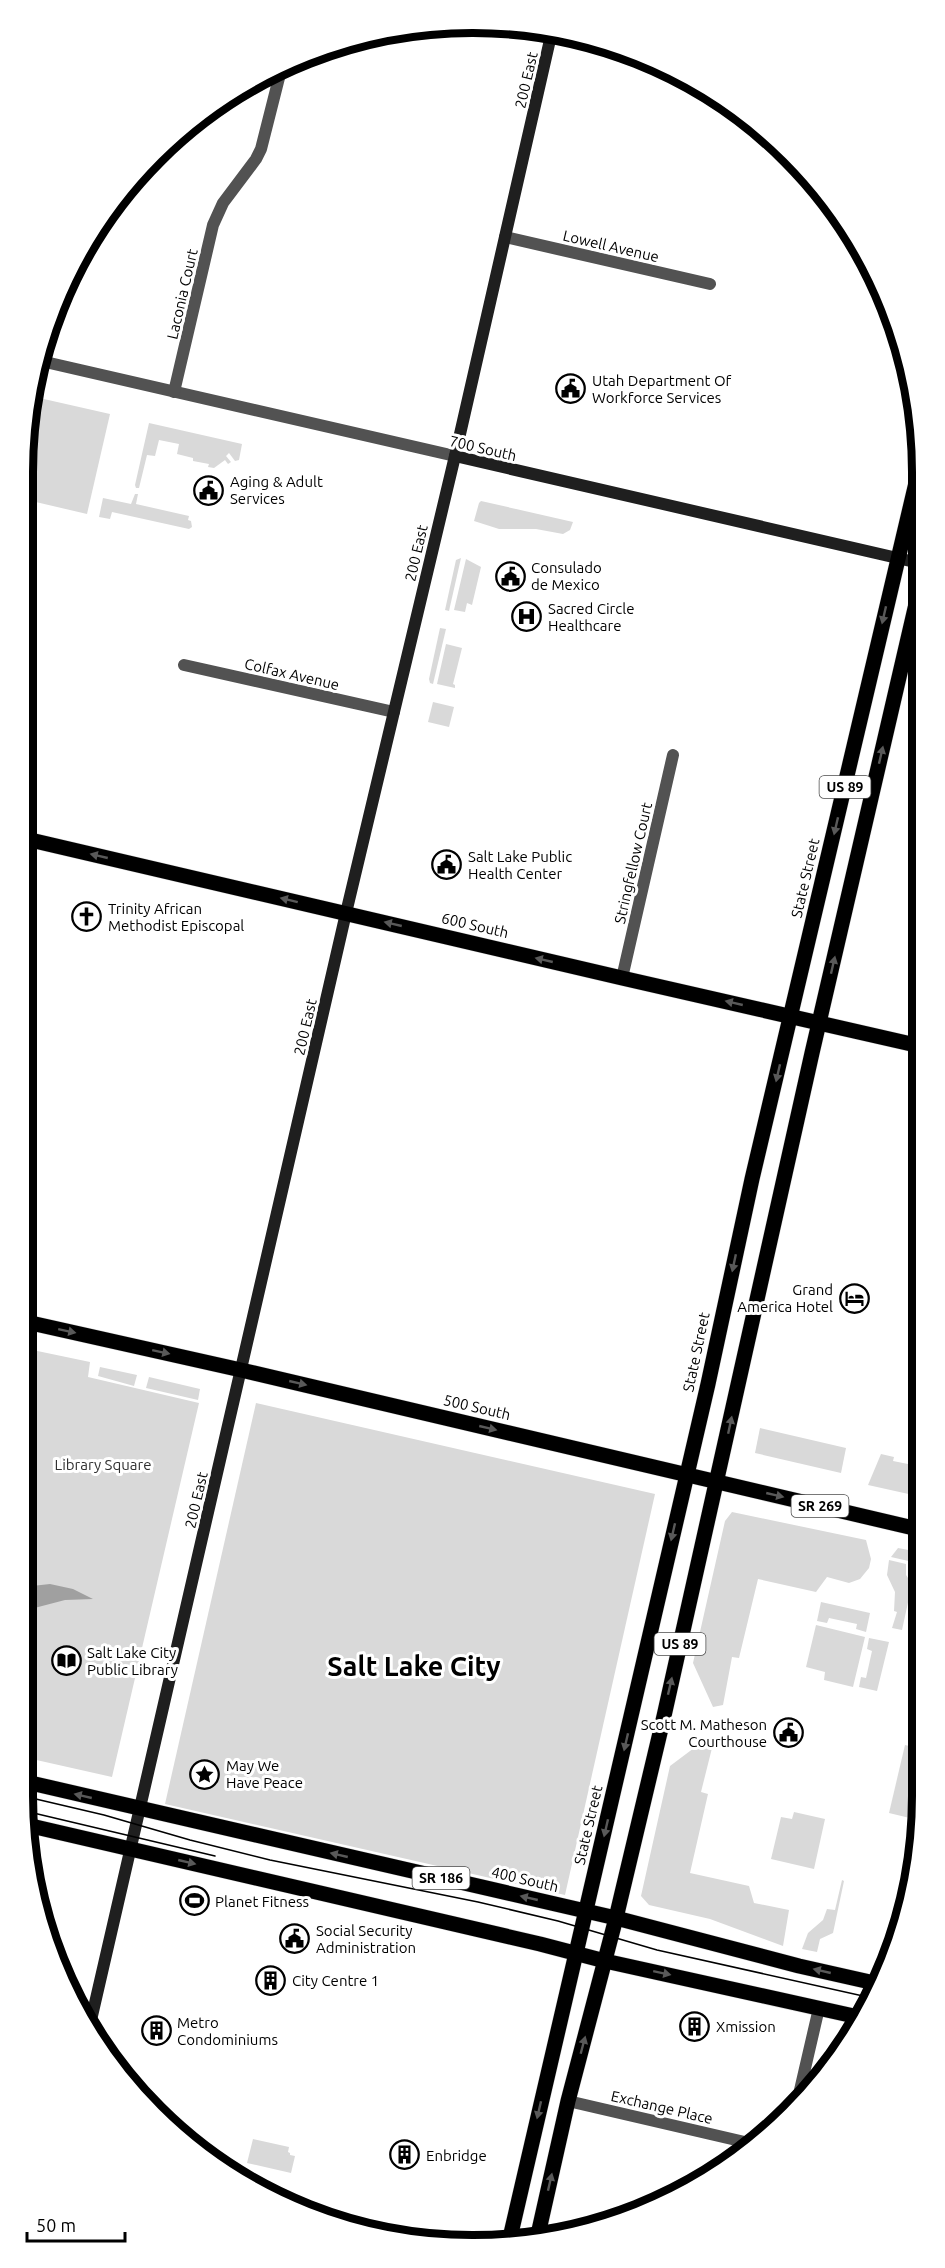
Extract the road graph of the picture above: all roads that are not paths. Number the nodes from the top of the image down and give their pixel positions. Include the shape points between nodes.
1 (550, 40) edge
2 (279, 77) edge
3 (505, 237) junction
4 (710, 284) dead end
5 (47, 362) edge
6 (174, 392) junction
7 (455, 456) junction
8 (912, 499) edge
9 (898, 558) junction
10 (912, 561) edge
11 (912, 621) edge
12 (184, 665) dead end
13 (394, 712) junction
14 (673, 755) dead end
15 (33, 841) edge
16 (346, 913) junction
17 (622, 978) junction
18 (791, 1016) junction
19 (820, 1022) junction
20 (912, 1044) edge
21 (33, 1323) edge
22 (241, 1370) junction
23 (687, 1475) junction
24 (718, 1482) junction
25 (912, 1528) edge
26 (33, 1784) edge
27 (140, 1809) junction
28 (34, 1827) edge
29 (130, 1849) junction
30 (586, 1911) junction
31 (616, 1918) junction
32 (577, 1954) junction
33 (605, 1961) junction
34 (871, 1982) edge
35 (819, 2008) junction
36 (92, 2015) edge
37 (853, 2015) edge
38 (801, 2088) edge
39 (568, 2101) junction
40 (743, 2142) edge
41 (539, 2230) edge
42 (511, 2233) edge

1 - 3 street, 200 East
2 - 6 street, Laconia Court via 261,149 223,203 210,236
3 - 4 street, Lowell Avenue
3 - 7 street, 200 East
5 - 6 street, 700 South
6 - 7 street, 700 South
7 - 9 street, 700 South
7 - 13 street, 200 East
8 - 9 main road, State Street / US 89
9 - 10 street, 700 South
9 -> 18 main road, State Street / US 89
19 -> 11 main road, US 89
12 - 13 street, Colfax Avenue
13 - 16 street, 200 East
14 - 17 street, Stringfellow Court
16 -> 15 main road, 600 South
17 -> 16 main road, 600 South
16 - 22 street, 200 East
18 -> 17 main road, 600 South
18 - 19 main road, 600 South
18 -> 23 main road, State Street / US 89
19 - 20 main road, 600 South
24 -> 19 main road, US 89
21 -> 22 main road, 500 South
22 -> 23 main road, 500 South
22 - 27 street, 200 East
23 - 24 main road, 500 South / SR 269
23 -> 30 main road, State Street / US 89
24 -> 25 main road, 500 South / SR 269
31 -> 24 main road, US 89
27 -> 26 main road, 400 South / SR 186
27 - 29 street, 200 East
30 -> 27 main road, 400 South / SR 186
28 - 29 main road
29 -> 32 main road
29 - 36 street, 200 East
30 - 31 main road, 400 South / SR 186
30 - 32 main road, State Street / US 89
31 - 33 main road
34 -> 31 main road, 400 South
32 - 33 main road
32 -> 42 main road, State Street
33 -> 35 main road
39 -> 33 main road
35 - 37 main road
35 - 38 street
39 - 40 street, Exchange Place
41 -> 39 main road

